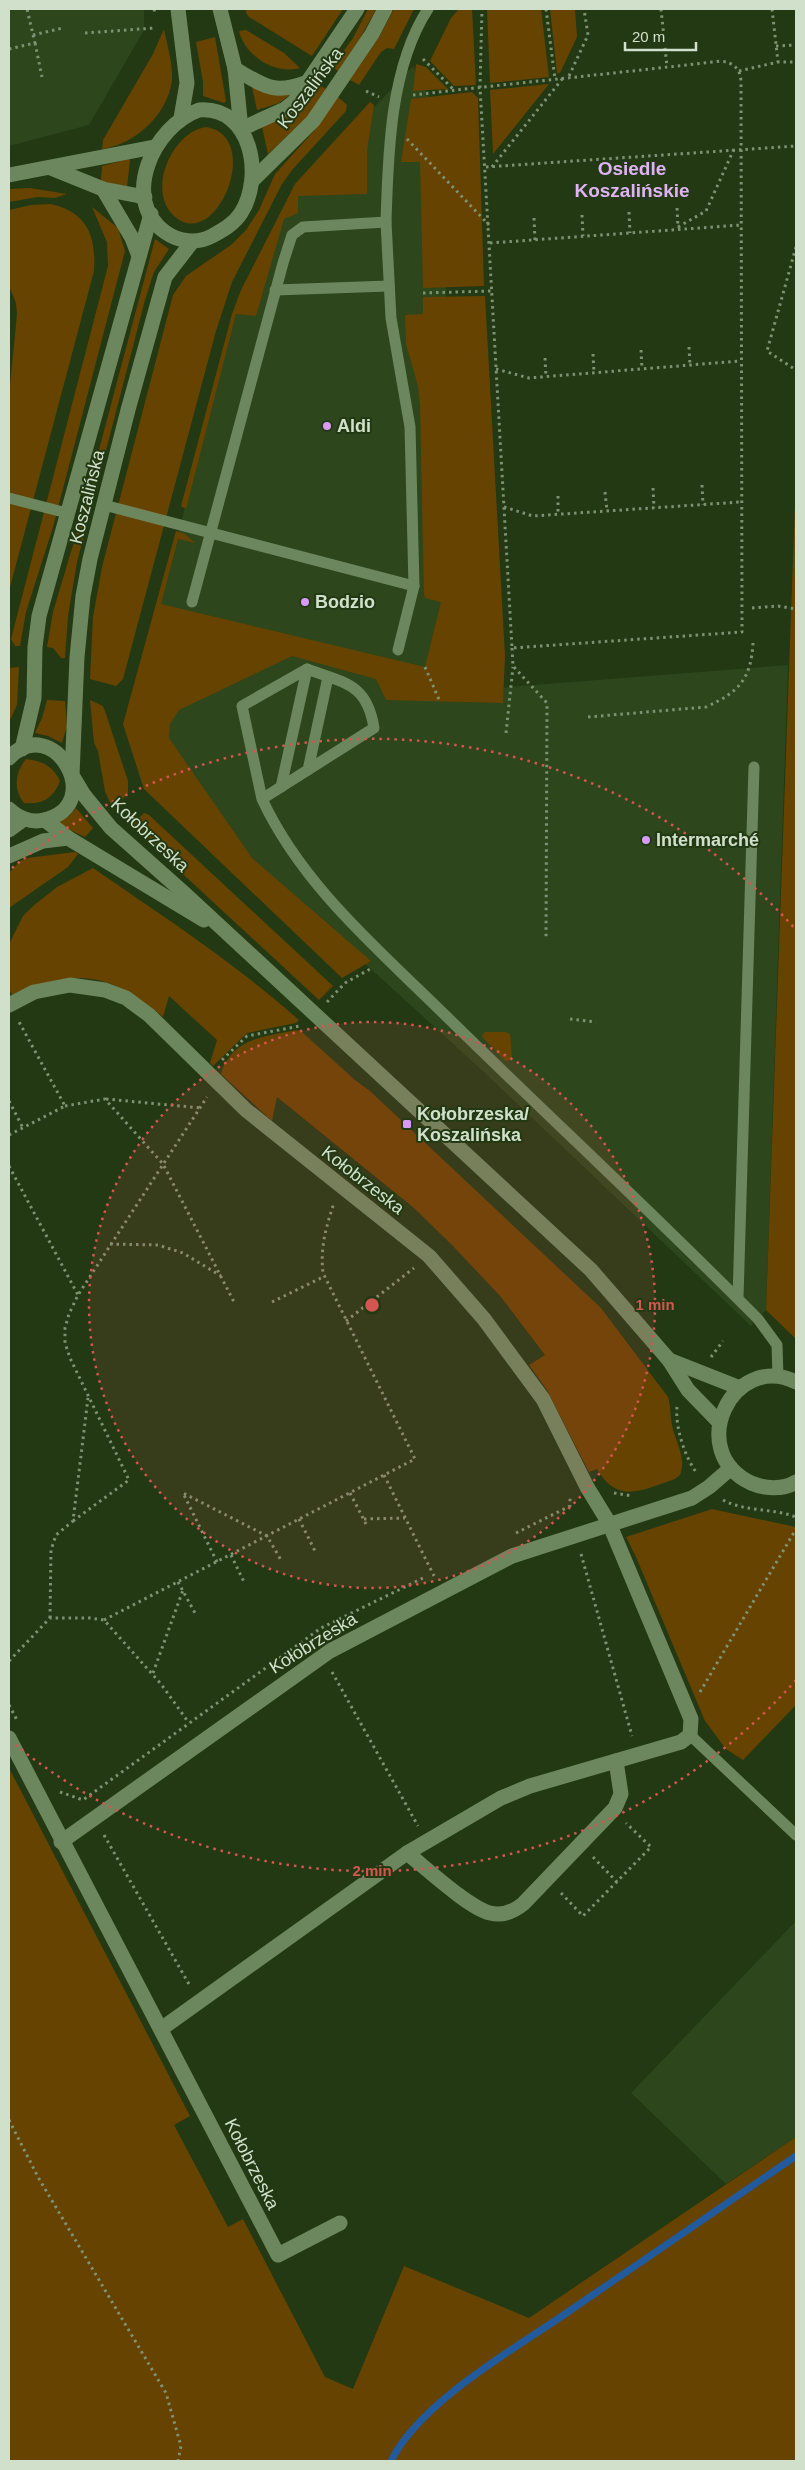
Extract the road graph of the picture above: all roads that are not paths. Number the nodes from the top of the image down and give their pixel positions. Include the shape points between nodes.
1 (178, 9) edge
2 (220, 9) edge
3 (357, 9) edge
4 (385, 9) edge
5 (428, 9) edge
6 (235, 69) junction
7 (305, 83) junction
8 (181, 118) junction
9 (241, 129) junction
10 (154, 147) junction
11 (50, 168) junction
12 (9, 176) edge
13 (253, 180) junction
14 (103, 189) junction
15 (145, 197) junction
16 (150, 214) junction
17 (386, 222) junction
18 (192, 242) junction
19 (139, 256) junction
20 (390, 286) junction
21 (276, 290) junction
22 (9, 498) edge
23 (104, 505) junction
24 (67, 513) junction
25 (211, 532) junction
26 (414, 586) junction
27 (192, 602) dead end
28 (398, 650) dead end
29 (307, 669) junction
30 (328, 677) junction
31 (22, 748) junction
32 (9, 758) edge
33 (754, 767) dead end
34 (308, 770) junction
35 (72, 774) junction
36 (281, 787) junction
37 (262, 799) junction
38 (9, 808) edge
39 (24, 819) junction
40 (45, 820) junction
41 (9, 830) edge
42 (68, 838) junction
43 (9, 856) edge
44 (233, 937) junction
45 (9, 1005) edge
46 (738, 1298) junction
47 (669, 1360) junction
48 (778, 1377) junction
49 (796, 1382) edge
50 (740, 1388) junction
51 (719, 1422) junction
52 (731, 1468) junction
53 (795, 1485) edge
54 (609, 1523) junction
55 (690, 1735) junction
56 (9, 1738) edge
57 (616, 1761) junction
58 (796, 1835) edge
59 (61, 1842) junction
60 (407, 1853) junction
61 (161, 2029) junction
62 (340, 2223) dead end

1 - 8 street via 187,83
2 - 6 street
3 - 7 street, Koszalińska
4 - 13 street, Koszalińska via 313,121
5 - 17 lane via 408,47 398,97 388,167
6 - 7 street via 270,88 287,90
6 - 9 street
7 - 9 street, Koszalińska via 294,102 285,109
8 - 9 street via 199,110 216,111 225,114
8 - 10 street
9 - 13 street
10 - 11 street
10 - 15 street via 148,162
11 - 12 street
11 - 14 street
13 - 18 street via 249,196 236,219 220,232
14 - 15 street
14 - 19 street
15 - 16 street
16 - 18 street via 166,233
16 - 19 street, Koszalińska
17 - 20 lane
17 - 21 lane via 297,230 289,244
18 - 23 street, Koszalińska via 165,277
19 - 24 street, Koszalińska
20 - 21 lane
20 - 26 lane via 391,318 410,427
21 - 25 lane
22 - 24 lane
23 - 25 lane
23 - 35 street, Koszalińska via 83,596
24 - 31 street, Koszalińska via 36,628 34,698
25 - 26 lane
25 - 27 lane
26 - 28 lane
29 - 30 lane
29 - 36 lane
29 - 37 lane via 242,706
30 - 34 lane
30 - 34 lane via 355,687 365,700 374,728
31 - 32 street
31 - 35 street, Kołobrzeska via 53,750 62,756
33 - 46 lane
34 - 36 lane
35 - 40 street, Koszalińska via 70,799 60,812
35 - 44 street, Kołobrzeska via 88,801 112,828
36 - 37 lane
37 - 46 lane via 275,826 330,901
38 - 39 street
39 - 40 street
39 - 41 street
40 - 42 street, Kołobrzeska
42 - 43 street via 43,841
42 - 44 street, Kołobrzeska
44 - 47 street, Kołobrzeska via 591,1270
45 - 54 street, Kołobrzeska via 45,989 81,986 116,994 149,1015 246,1110 429,1256 525,1372 543,1399 587,1487
46 - 48 lane via 777,1345
47 - 50 street, Kołobrzeska
47 - 51 street, Kołobrzeska via 688,1390
48 - 49 street
48 - 50 street via 751,1381
50 - 51 street via 726,1403
51 - 52 street via 722,1454
52 - 53 street via 759,1486
52 - 54 street, Kołobrzeska via 692,1498
54 - 55 street, Kołobrzeska via 692,1719
54 - 59 street, Kołobrzeska via 512,1556 322,1656
55 - 57 street via 682,1742
55 - 58 lane
56 - 59 street, Kołobrzeska
57 - 60 street via 515,1792
57 - 60 street via 621,1794 615,1808 523,1904 509,1912 483,1911
59 - 61 street, Kołobrzeska
60 - 61 street
61 - 62 street, Kołobrzeska via 278,2255

